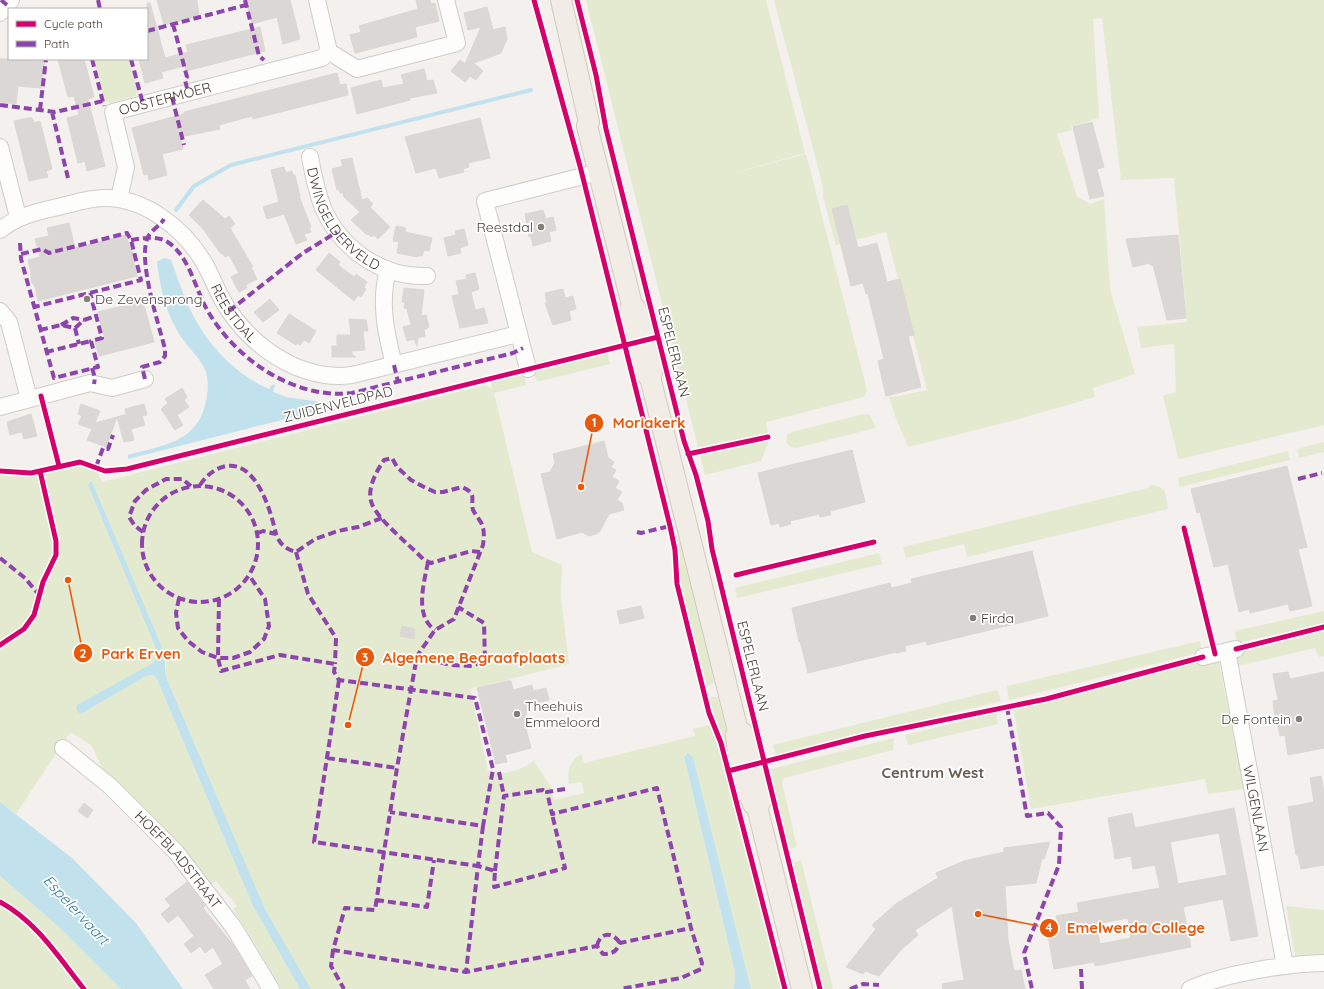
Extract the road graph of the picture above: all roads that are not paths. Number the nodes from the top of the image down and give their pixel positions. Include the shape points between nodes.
1 (11, 0) edge
2 (317, 0) edge
3 (446, 0) edge
4 (547, 0) edge
5 (561, 0) edge
6 (0, 13) edge
7 (328, 52) junction
8 (587, 126) junction
9 (0, 147) edge
10 (310, 157) dead end
11 (599, 172) junction
12 (119, 199) junction
13 (18, 217) junction
14 (0, 230) edge
15 (388, 270) junction
16 (427, 276) dead end
17 (0, 311) edge
18 (518, 334) junction
19 (394, 365) junction
20 (528, 368) dead end
21 (145, 379) dead end
22 (35, 398) junction
23 (0, 407) edge
24 (1203, 657) dead end
25 (63, 748) dead end
26 (1324, 963) edge
27 (1285, 966) junction
28 (1212, 985) edge
29 (271, 989) edge
30 (802, 989) edge
31 (1190, 989) edge

1 - 6 street
2 - 7 street
3 - 7 street via 457,43 357,69
4 - 8 main road, ESPELERLAAN via 562,58 583,123
5 - 8 main road, ESPELERLAAN via 590,122
7 - 12 street, OOSTERMOER via 324,57 315,60 113,112 126,167
8 - 11 main road, ESPELERLAAN
9 - 13 street
10 - 15 street, DWINGELDERVELD via 320,198 333,226 357,252
11 - 18 street via 485,201
11 - 30 main road, ESPELERLAAN via 632,305 636,308 648,336 652,372 650,377 738,730 736,735 740,772 753,804 757,807
12 - 13 street via 94,198
12 - 19 street, REESTDAL via 152,211 181,233 200,256 224,303 238,322 253,338 279,358 311,372 335,376 352,375
13 - 14 street
15 - 16 street, DWINGELDERVELD
15 - 19 street, DWINGELDERVELD via 385,289 385,330
17 - 22 street via 9,322
18 - 19 street, REESTDAL
18 - 20 street
21 - 22 street via 112,388 90,383
22 - 23 street
24 - 27 street, WILGENLAAN via 1231,650
25 - 29 street, HOEFBLADSTRAAT via 110,786 176,852 234,928
26 - 27 street
27 - 28 street
28 - 31 street

